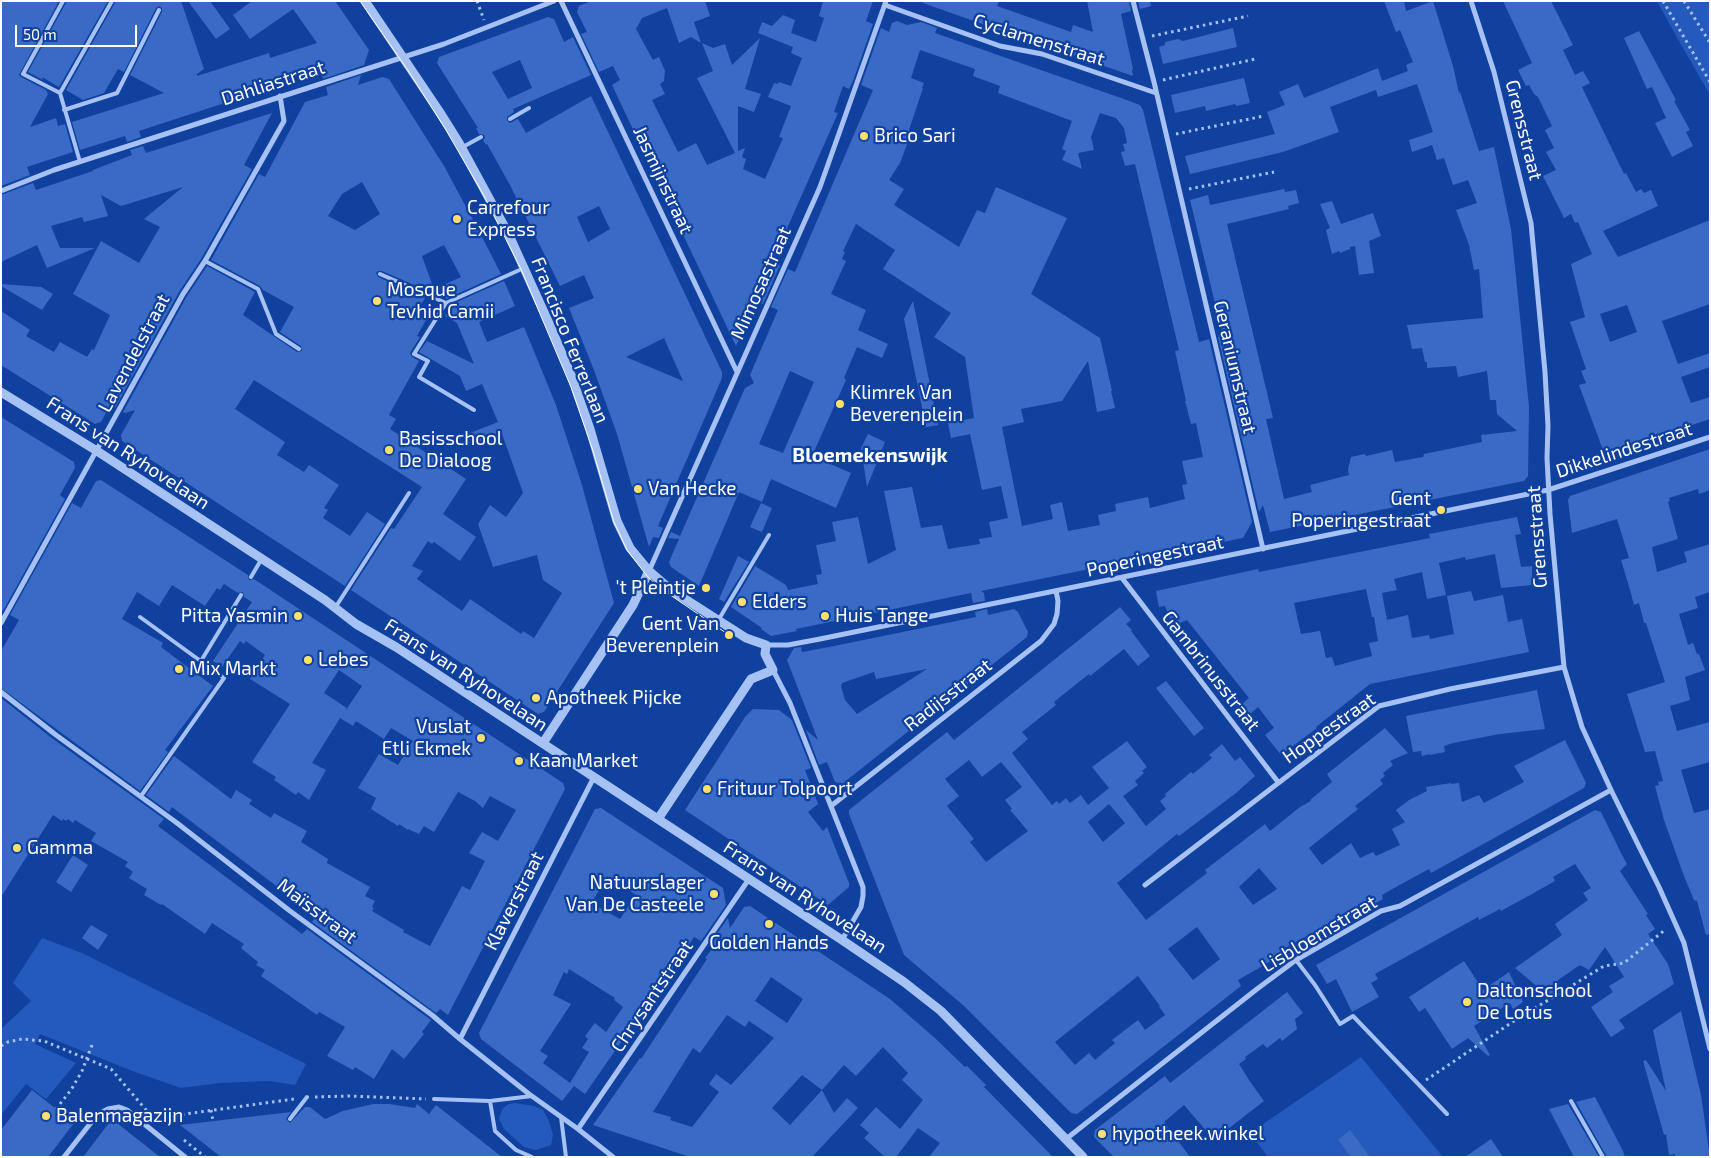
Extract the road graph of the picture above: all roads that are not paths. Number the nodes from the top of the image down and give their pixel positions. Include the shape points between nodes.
1 (63, 1) edge
2 (112, 1) edge
3 (365, 1) edge
4 (554, 1) edge
5 (561, 1) edge
6 (1133, 1) edge
7 (1471, 1) edge
8 (886, 3) edge
9 (159, 10) dead end
10 (403, 57) junction
11 (60, 94) junction
12 (1156, 94) junction
13 (280, 96) junction
14 (529, 108) dead end
15 (64, 110) junction
16 (510, 120) dead end
17 (481, 137) dead end
18 (461, 148) junction
19 (80, 162) junction
20 (1, 191) edge
21 (205, 260) junction
22 (524, 268) junction
23 (380, 274) dead end
24 (446, 303) junction
25 (299, 349) dead end
26 (737, 372) junction
27 (1, 392) edge
28 (474, 410) dead end
29 (1710, 437) edge
30 (97, 451) junction
31 (1548, 490) junction
32 (409, 492) dead end
33 (769, 535) dead end
34 (1264, 549) junction
35 (262, 559) junction
36 (648, 571) junction
37 (251, 578) dead end
38 (1122, 578) junction
39 (1056, 591) junction
40 (241, 595) dead end
41 (335, 608) junction
42 (140, 617) dead end
43 (718, 621) junction
44 (1, 623) edge
45 (766, 645) junction
46 (201, 661) junction
47 (1564, 667) junction
48 (773, 670) junction
49 (1, 692) edge
50 (543, 744) junction
51 (594, 777) junction
52 (1278, 782) junction
53 (1611, 790) junction
54 (140, 796) junction
55 (831, 806) junction
56 (658, 819) junction
57 (749, 879) junction
58 (1145, 885) dead end
59 (842, 940) junction
60 (1296, 960) junction
61 (460, 1039) junction
62 (1710, 1049) edge
63 (532, 1096) junction
64 (307, 1098) dead end
65 (434, 1099) dead end
66 (490, 1101) junction
67 (1571, 1101) dead end
68 (1446, 1114) dead end
69 (561, 1117) junction
70 (290, 1119) dead end
71 (578, 1129) junction
72 (1066, 1139) junction
73 (64, 1157) edge
74 (185, 1157) edge
75 (532, 1157) edge
76 (566, 1157) edge
77 (614, 1157) edge
78 (1083, 1157) edge
79 (1603, 1157) edge

1 - 11 lane via 23,74
2 - 11 lane
3 - 10 street, Francisco Ferrerlaan
4 - 10 street, Dahliastraat
5 - 26 street, Jasmijnstraat
6 - 12 street, Geraniumstraat
7 - 31 street, Grensstraat via 1494,72 1531,224 1547,408
8 - 12 street, Cyclamenstraat via 1000,46 1042,54
8 - 26 street, Mimosastraat via 829,167
9 - 15 lane via 117,93
10 - 13 street, Dahliastraat
10 - 18 street, Francisco Ferrerlaan
11 - 15 lane
12 - 34 street, Geraniumstraat
13 - 19 street, Dahliastraat
13 - 21 street, Lavendelstraat via 284,121
14 - 16 lane
15 - 19 lane
17 - 18 lane
18 - 22 street, Francisco Ferrerlaan
19 - 20 street, Dahliastraat
21 - 25 lane via 258,289 276,334
21 - 30 street, Lavendelstraat
22 - 24 lane
22 - 36 street, Francisco Ferrerlaan via 570,375 618,521 630,548
23 - 24 lane
24 - 28 lane via 414,354 428,361 419,377
26 - 36 street, Mimosastraat
27 - 30 street, Frans van Ryhovelaan
29 - 31 street, Dikkelindestraat
30 - 35 street, Frans van Ryhovelaan
30 - 44 street, Lavendelstraat
31 - 34 street, Poperingestraat
31 - 47 street, Grensstraat
32 - 41 lane
33 - 43 lane
34 - 38 street, Poperingestraat
35 - 37 lane
35 - 41 street, Frans van Ryhovelaan
36 - 43 street, Francisco Ferrerlaan
36 - 50 street via 633,605
38 - 39 street, Poperingestraat
38 - 52 street, Gambrinusstraat
39 - 45 street, Poperingestraat via 793,644
39 - 55 street, Radijsstraat via 1057,614 1054,624 1041,641
40 - 46 lane
41 - 50 street, Frans van Ryhovelaan
42 - 46 lane
43 - 45 street, Francisco Ferrerlaan via 746,638
45 - 48 street via 765,654
46 - 54 lane via 224,678
47 - 52 street, Hoppestraat via 1379,706
47 - 53 street, Grensstraat via 1582,728
48 - 55 street via 790,702
48 - 56 street via 751,679
49 - 54 street, Maïsstraat
50 - 51 street, Frans van Ryhovelaan
51 - 56 street, Frans van Ryhovelaan
51 - 61 street, Klaverstraat
52 - 58 street, Hoppestraat
53 - 60 street, Lisbloemstraat via 1400,906 1381,911
53 - 62 street, Grensstraat via 1684,943
54 - 61 street, Maïsstraat
55 - 59 street via 863,896 862,907
56 - 57 street, Frans van Ryhovelaan
57 - 59 street, Frans van Ryhovelaan
57 - 71 street, Chrysantstraat
59 - 72 street, Frans van Ryhovelaan via 941,1011
60 - 68 lane via 1340,1024 1353,1016
60 - 72 street, Lisbloemstraat
61 - 63 street, Maïsstraat
63 - 66 lane
63 - 69 street, Maïsstraat
64 - 70 lane
65 - 66 lane
66 - 75 lane via 494,1130 516,1150
67 - 79 lane
69 - 71 street, Maïsstraat
69 - 76 lane
71 - 77 street, Maïsstraat
72 - 78 street, Frans van Ryhovelaan
73 - 74 street via 97,1115 118,1107 127,1110

